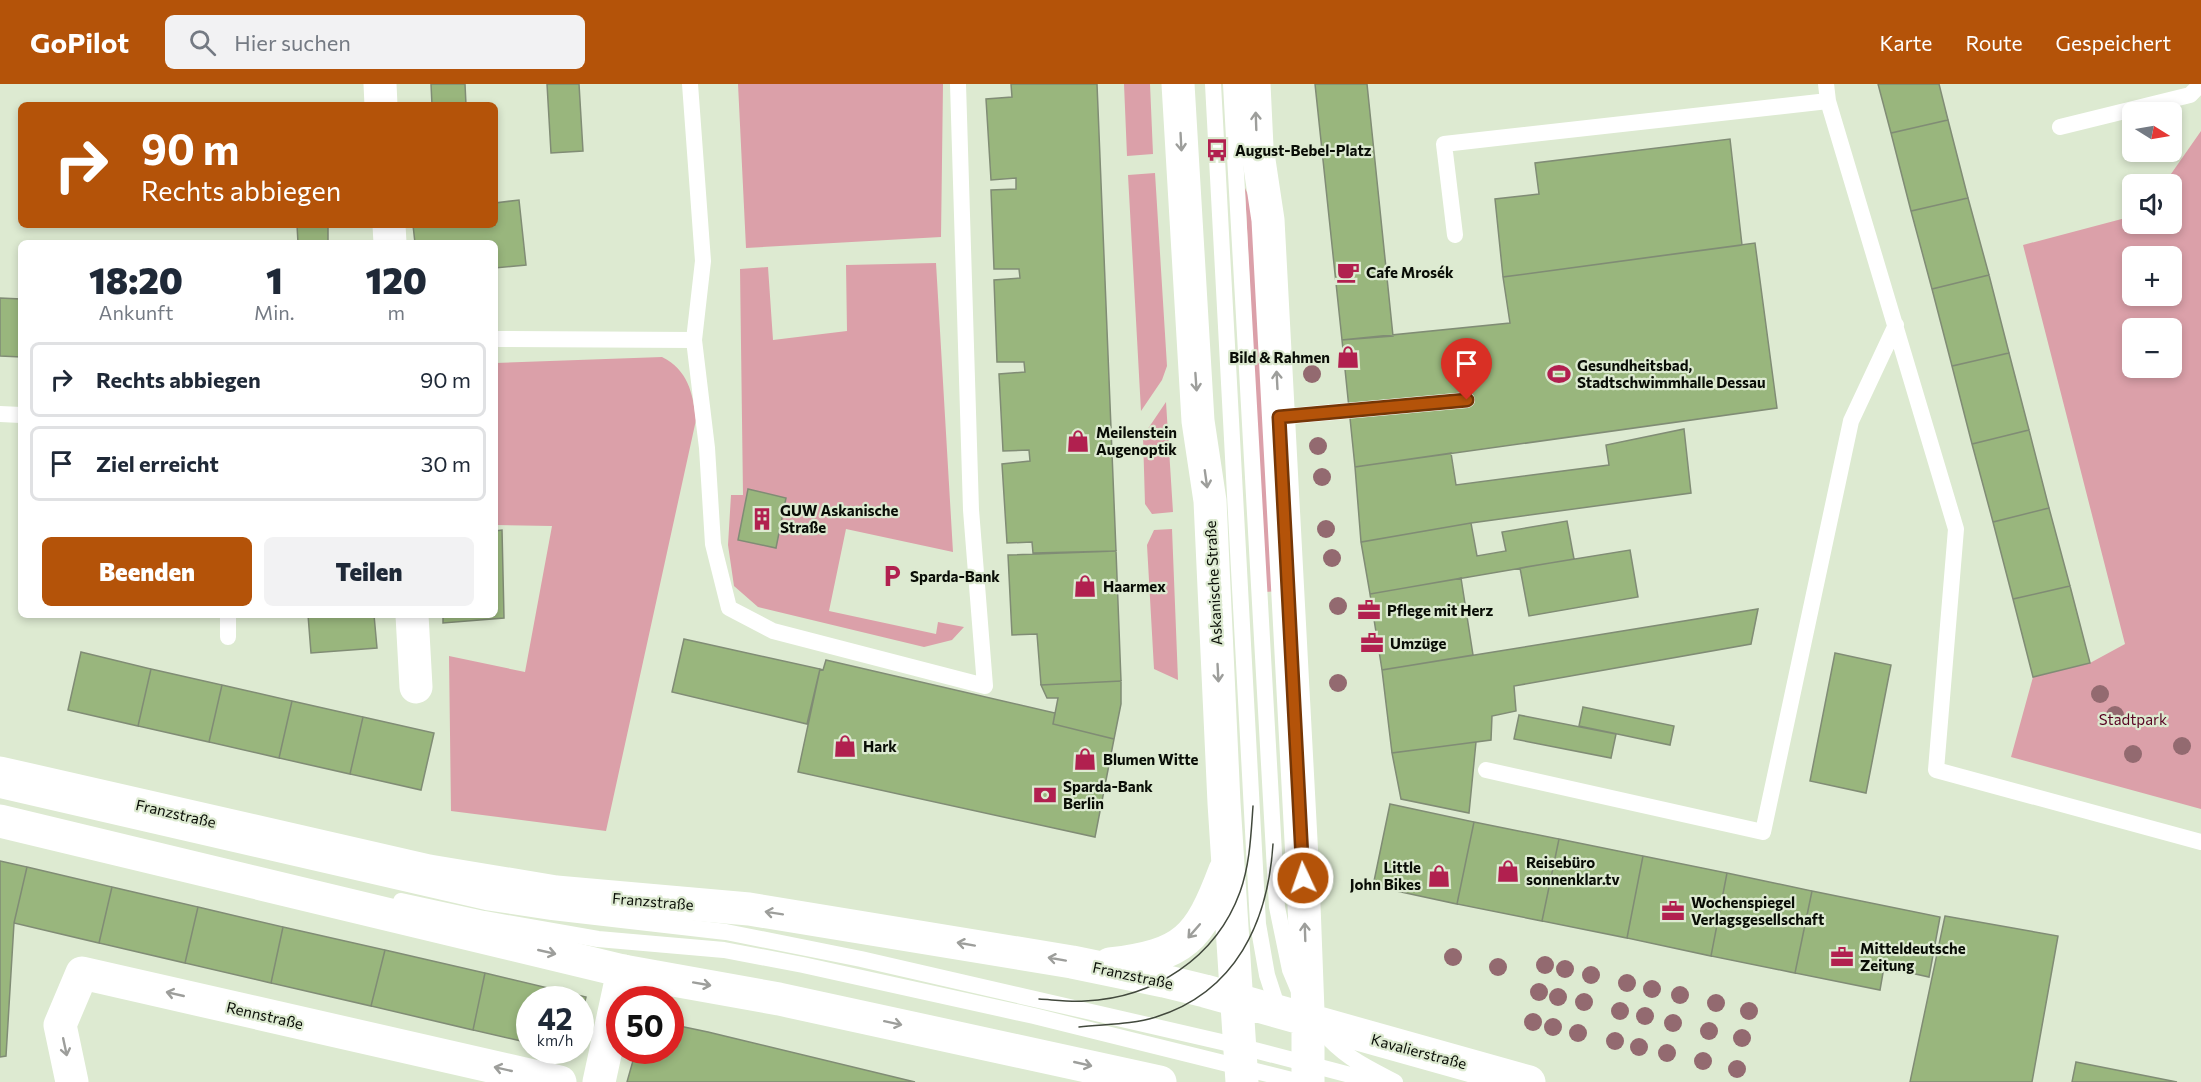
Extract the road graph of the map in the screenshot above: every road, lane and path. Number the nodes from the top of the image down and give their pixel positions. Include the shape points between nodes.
1 (380, 84) edge
2 (690, 84) edge
3 (958, 84) edge
4 (1178, 84) edge
5 (1213, 84) edge
6 (1231, 84) edge
7 (1254, 84) edge
8 (2201, 84) edge
9 (1827, 92) edge
10 (381, 102) edge
11 (2060, 127) dead end
12 (1455, 235) dead end
13 (1896, 325) junction
14 (498, 339) edge
15 (693, 340) junction
16 (1467, 400) dead end
17 (0, 414) edge
18 (18, 415) edge
19 (1279, 417) junction
20 (228, 618) edge
21 (412, 618) edge
22 (228, 637) dead end
23 (416, 687) dead end
24 (1486, 770) dead end
25 (0, 773) edge
26 (0, 790) edge
27 (0, 808) edge
28 (0, 821) edge
29 (2201, 842) edge
30 (1228, 860) junction
31 (1091, 966) junction
32 (623, 971) junction
33 (1237, 1001) junction
34 (1306, 1046) edge
35 (1241, 1065) edge
36 (72, 1082) edge
37 (560, 1082) edge
38 (599, 1082) edge
39 (1160, 1082) edge
40 (1345, 1082) edge
41 (1377, 1082) edge
42 (1395, 1082) edge
43 (1529, 1082) edge

1 - 10 main road
2 - 15 lane via 703,261
3 - 15 lane via 970,510 985,686 773,631 729,608 712,544 707,448
4 -> 30 main road, Askanische Straße via 1198,421 1210,501
5 - 34 lane via 1258,924 1267,975
6 - 34 lane via 1277,908
19 -> 7 main road via 1268,220 1257,147
8 - 11 lane via 2190,95
9 - 12 lane via 1444,144
9 - 13 lane
13 - 24 lane via 1851,421 1762,832
13 - 29 lane via 1956,529 1936,770
14 - 15 lane
16 - 19 lane
17 - 18 lane
34 -> 19 main road
20 - 22 lane
21 - 23 main road
31 -> 25 main road, Franzstraße via 749,909 494,883
26 - 35 lane via 486,902 726,932 917,971
27 - 35 lane via 484,920 598,939 723,950 856,976
28 -> 32 main road
30 -> 31 main road via 1211,907 1195,933 1185,941 1169,951
30 - 33 main road, Askanische Straße
31 - 33 main road, Franzstraße
32 - 38 main road
32 -> 39 main road via 779,999
33 - 34 main road, Franzstraße
33 - 35 main road, Askanische Straße
34 - 35 lane
34 - 40 lane
34 - 41 lane
34 - 42 lane via 1335,1046
34 - 43 main road, Kavalierstraße
37 -> 36 main road, Rennstraße via 82,974 60,1025

